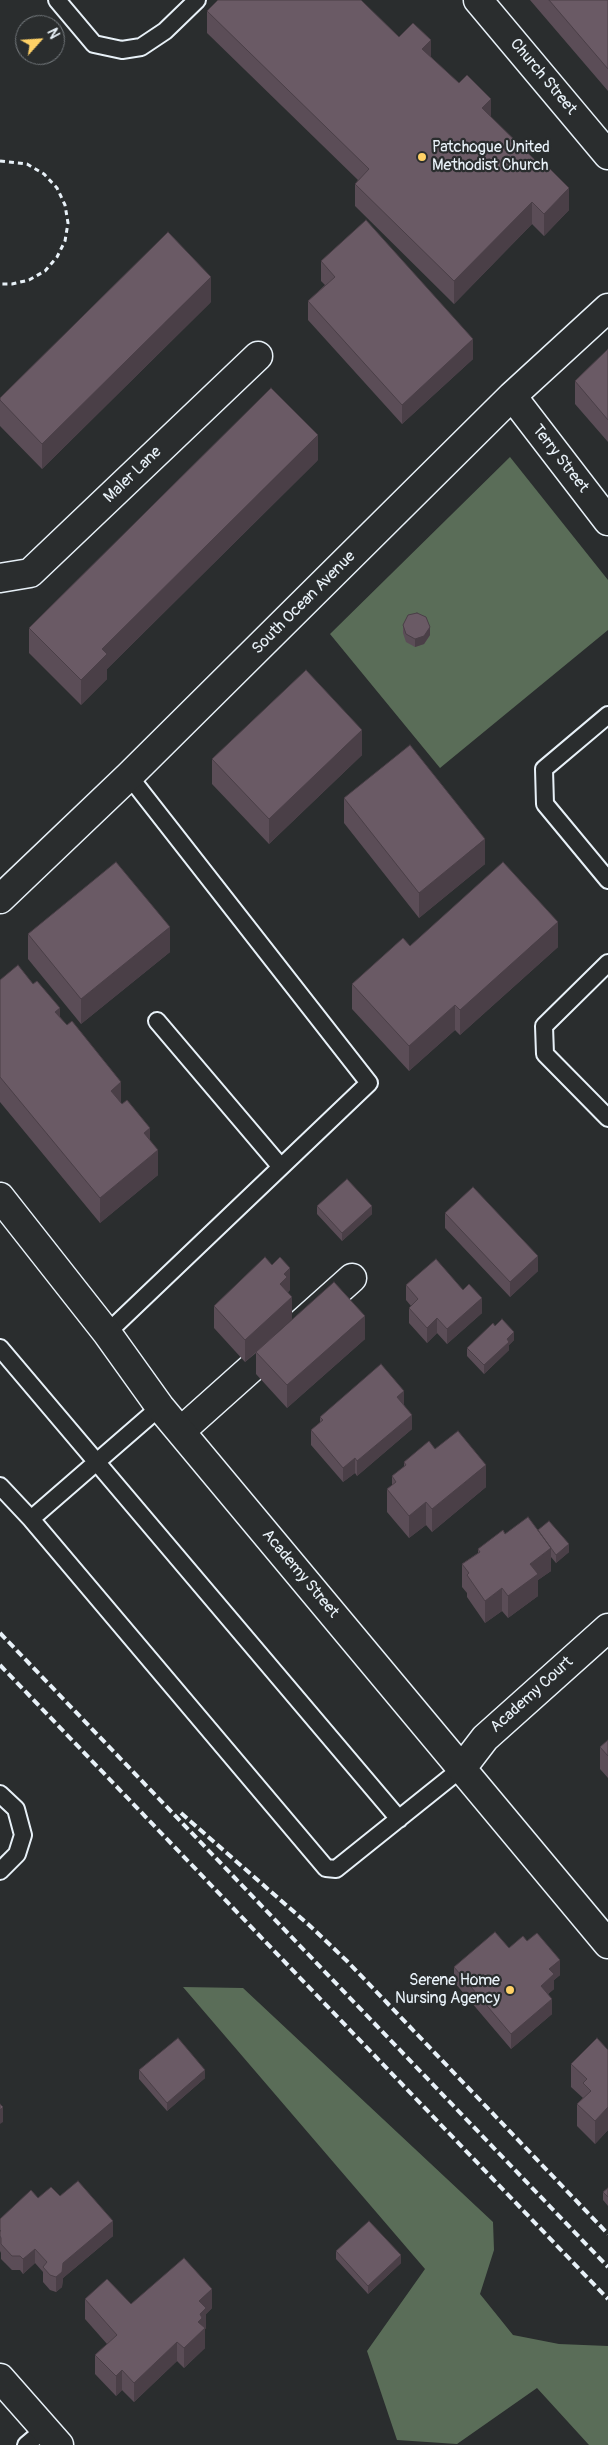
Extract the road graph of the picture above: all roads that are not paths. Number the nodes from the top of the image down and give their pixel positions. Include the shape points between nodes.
1 (57, 0) edge
2 (197, 0) edge
3 (478, 0) edge
4 (608, 155) edge
5 (608, 308) edge
6 (258, 356) dead end
7 (512, 396) junction
8 (608, 521) edge
9 (0, 578) edge
10 (608, 715) edge
11 (129, 776) junction
12 (608, 880) edge
13 (0, 899) edge
14 (608, 963) edge
15 (157, 1021) dead end
16 (608, 1118) edge
17 (281, 1167) junction
18 (0, 1198) edge
19 (352, 1278) dead end
20 (107, 1333) junction
21 (0, 1348) edge
22 (160, 1406) junction
23 (181, 1431) junction
24 (98, 1461) junction
25 (0, 1486) edge
26 (31, 1519) junction
27 (608, 1628) edge
28 (462, 1768) junction
29 (0, 1794) edge
30 (399, 1819) junction
31 (0, 1871) edge
32 (608, 1944) edge
33 (0, 2379) edge
34 (43, 2440) edge

1 - 2 lane via 94,44 122,50 141,47 165,31
3 - 4 street, Church Street
5 - 7 street, South Ocean Avenue
6 - 9 street, Maler Lane via 30,573
7 - 8 street, Terry Street
7 - 11 street, South Ocean Avenue
10 - 12 lane via 544,769 545,804
11 - 13 street, South Ocean Avenue
11 - 17 lane via 369,1083
14 - 16 lane via 544,1026 545,1054
15 - 17 lane
17 - 20 lane
18 - 20 street, Academy Street
19 - 23 street
20 - 22 street, Academy Street
21 - 24 lane
22 - 23 street, Academy Street
22 - 24 lane
23 - 28 street, Academy Street
24 - 26 lane
24 - 30 lane
25 - 26 lane
26 - 30 lane via 326,1868 336,1869
27 - 28 street, Academy Court via 485,1738
28 - 30 lane
28 - 32 street, Academy Street
29 - 31 lane via 16,1809 23,1835 17,1854
33 - 34 street

